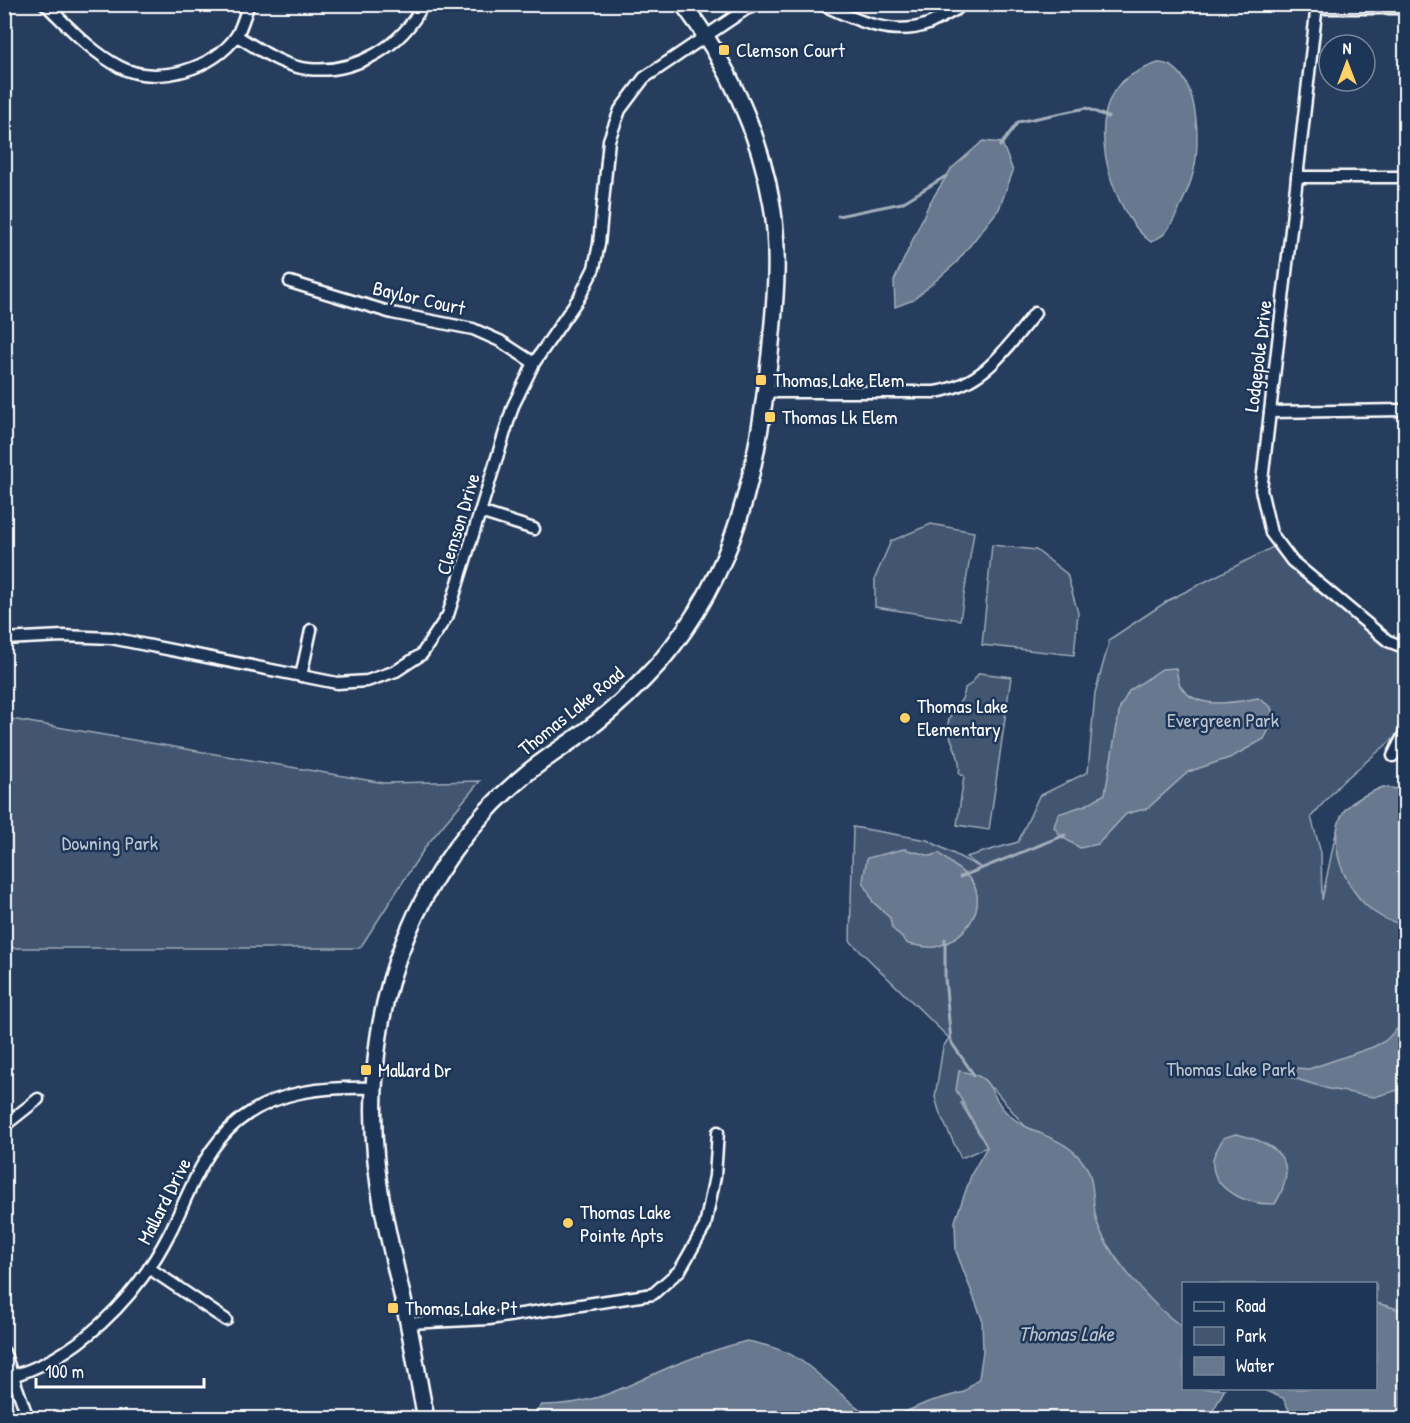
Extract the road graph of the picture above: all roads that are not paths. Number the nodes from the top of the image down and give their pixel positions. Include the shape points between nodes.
1 (45, 4) edge
2 (249, 4) edge
3 (423, 4) edge
4 (683, 4) edge
5 (761, 4) edge
6 (821, 4) edge
7 (1317, 6) edge
8 (1404, 8) edge
9 (957, 9) dead end
10 (706, 34) junction
11 (237, 36) junction
12 (1297, 177) junction
13 (1406, 177) edge
14 (290, 282) dead end
15 (1035, 313) dead end
16 (534, 363) junction
17 (766, 392) junction
18 (1403, 410) dead end
19 (1270, 411) junction
20 (480, 512) junction
21 (534, 528) dead end
22 (311, 630) dead end
23 (4, 639) edge
24 (1406, 648) edge
25 (301, 676) junction
26 (1406, 730) edge
27 (1393, 756) dead end
28 (375, 1088) junction
29 (38, 1099) dead end
30 (4, 1126) edge
31 (718, 1131) dead end
32 (149, 1268) junction
33 (226, 1320) dead end
34 (408, 1323) junction
35 (4, 1352) edge
36 (9, 1377) edge
37 (28, 1419) edge
38 (426, 1419) edge

1 - 11 street via 94,51 122,69 153,75 186,71 215,56
2 - 11 street
3 - 11 street via 407,31 385,48 343,68 308,69 275,59
4 - 10 street, Thomas Lake Road
5 - 10 street
6 - 9 street via 861,22 890,28 927,25
7 - 8 street
7 - 12 street, Lodgepole Drive
10 - 16 street, Clemson Drive via 644,78 620,110 609,140 594,268 580,296
10 - 17 street, Thomas Lake Road via 749,118 772,204 777,287
12 - 13 street
12 - 19 street, Lodgepole Drive
14 - 16 street, Baylor Court via 392,313 473,329
15 - 17 street via 989,369 956,389
16 - 20 street, Clemson Drive via 513,406
17 - 28 street, Thomas Lake Road via 756,461 740,520 716,577 689,623 661,660 618,704 528,772 491,806 454,850 427,893 405,938 389,986 379,1035
18 - 19 street
19 - 24 street, Lodgepole Drive via 1261,490 1271,533 1292,561 1388,641
20 - 21 street
20 - 25 street, Clemson Drive via 448,615 422,654 396,671 367,681 337,683
22 - 25 street
23 - 25 street, Clemson Drive via 111,638
26 - 27 street
28 - 32 street, Mallard Drive via 328,1087 297,1092 264,1105 236,1123 200,1165
28 - 34 street, Thomas Lake Road via 375,1146 382,1207
29 - 30 street
31 - 34 street via 715,1176 705,1226 680,1270 653,1294 489,1318
32 - 33 street
32 - 36 street, Mallard Drive via 92,1331 55,1356
34 - 38 street, Thomas Lake Road
35 - 36 street
36 - 37 street

